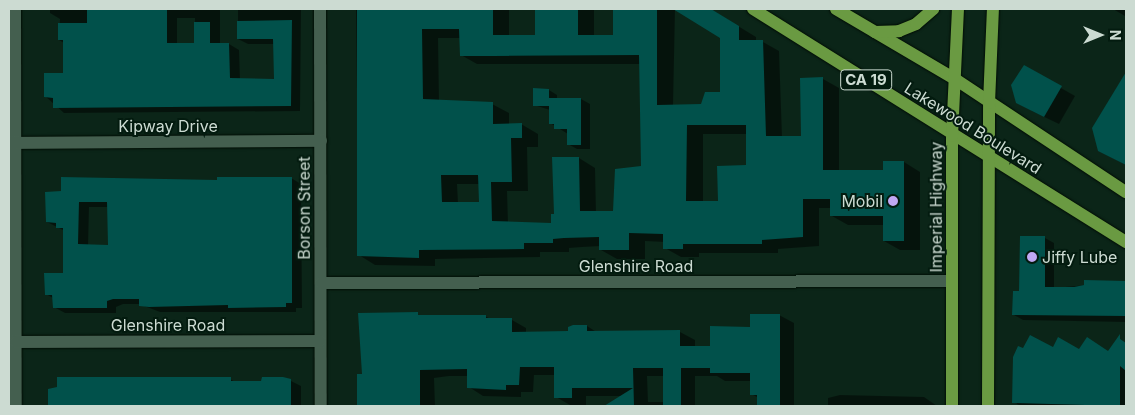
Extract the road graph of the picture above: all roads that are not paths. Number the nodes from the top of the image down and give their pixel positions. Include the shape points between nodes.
1 (15, 9) edge
2 (320, 9) edge
3 (752, 9) edge
4 (836, 9) edge
5 (933, 9) edge
6 (958, 9) edge
7 (992, 9) edge
8 (875, 32) junction
9 (955, 79) junction
10 (989, 103) junction
11 (952, 136) junction
12 (321, 141) junction
13 (12, 143) edge
14 (990, 157) junction
15 (1126, 192) edge
16 (1126, 242) edge
17 (952, 281) junction
18 (321, 283) junction
19 (320, 341) junction
20 (16, 342) junction
21 (16, 406) edge
22 (321, 406) edge
23 (952, 406) edge
24 (988, 406) edge

1 - 13 street
2 - 12 street, Borson Street
3 - 11 main road, Lakewood Boulevard / CA 19
4 - 8 main road, Lakewood Boulevard / CA 19
5 - 8 main road via 916,24 899,31
6 - 9 main road, Imperial Highway
7 - 10 main road
8 - 9 main road, Lakewood Boulevard / CA 19
9 - 10 main road, Lakewood Boulevard / CA 19
9 - 11 main road, Imperial Highway
10 - 14 main road
10 - 15 main road, Lakewood Boulevard / CA 19
11 - 14 main road, Lakewood Boulevard / CA 19
11 - 17 main road, Imperial Highway
12 - 13 street, Kipway Drive
12 - 18 street, Borson Street
13 - 20 street
14 - 16 main road, Lakewood Boulevard / CA 19
14 - 24 main road
17 - 18 street, Glenshire Road
17 - 23 main road, Imperial Highway
18 - 19 street, Borson Street
19 - 20 street, Glenshire Road
19 - 22 street, Borson Street
20 - 21 street

